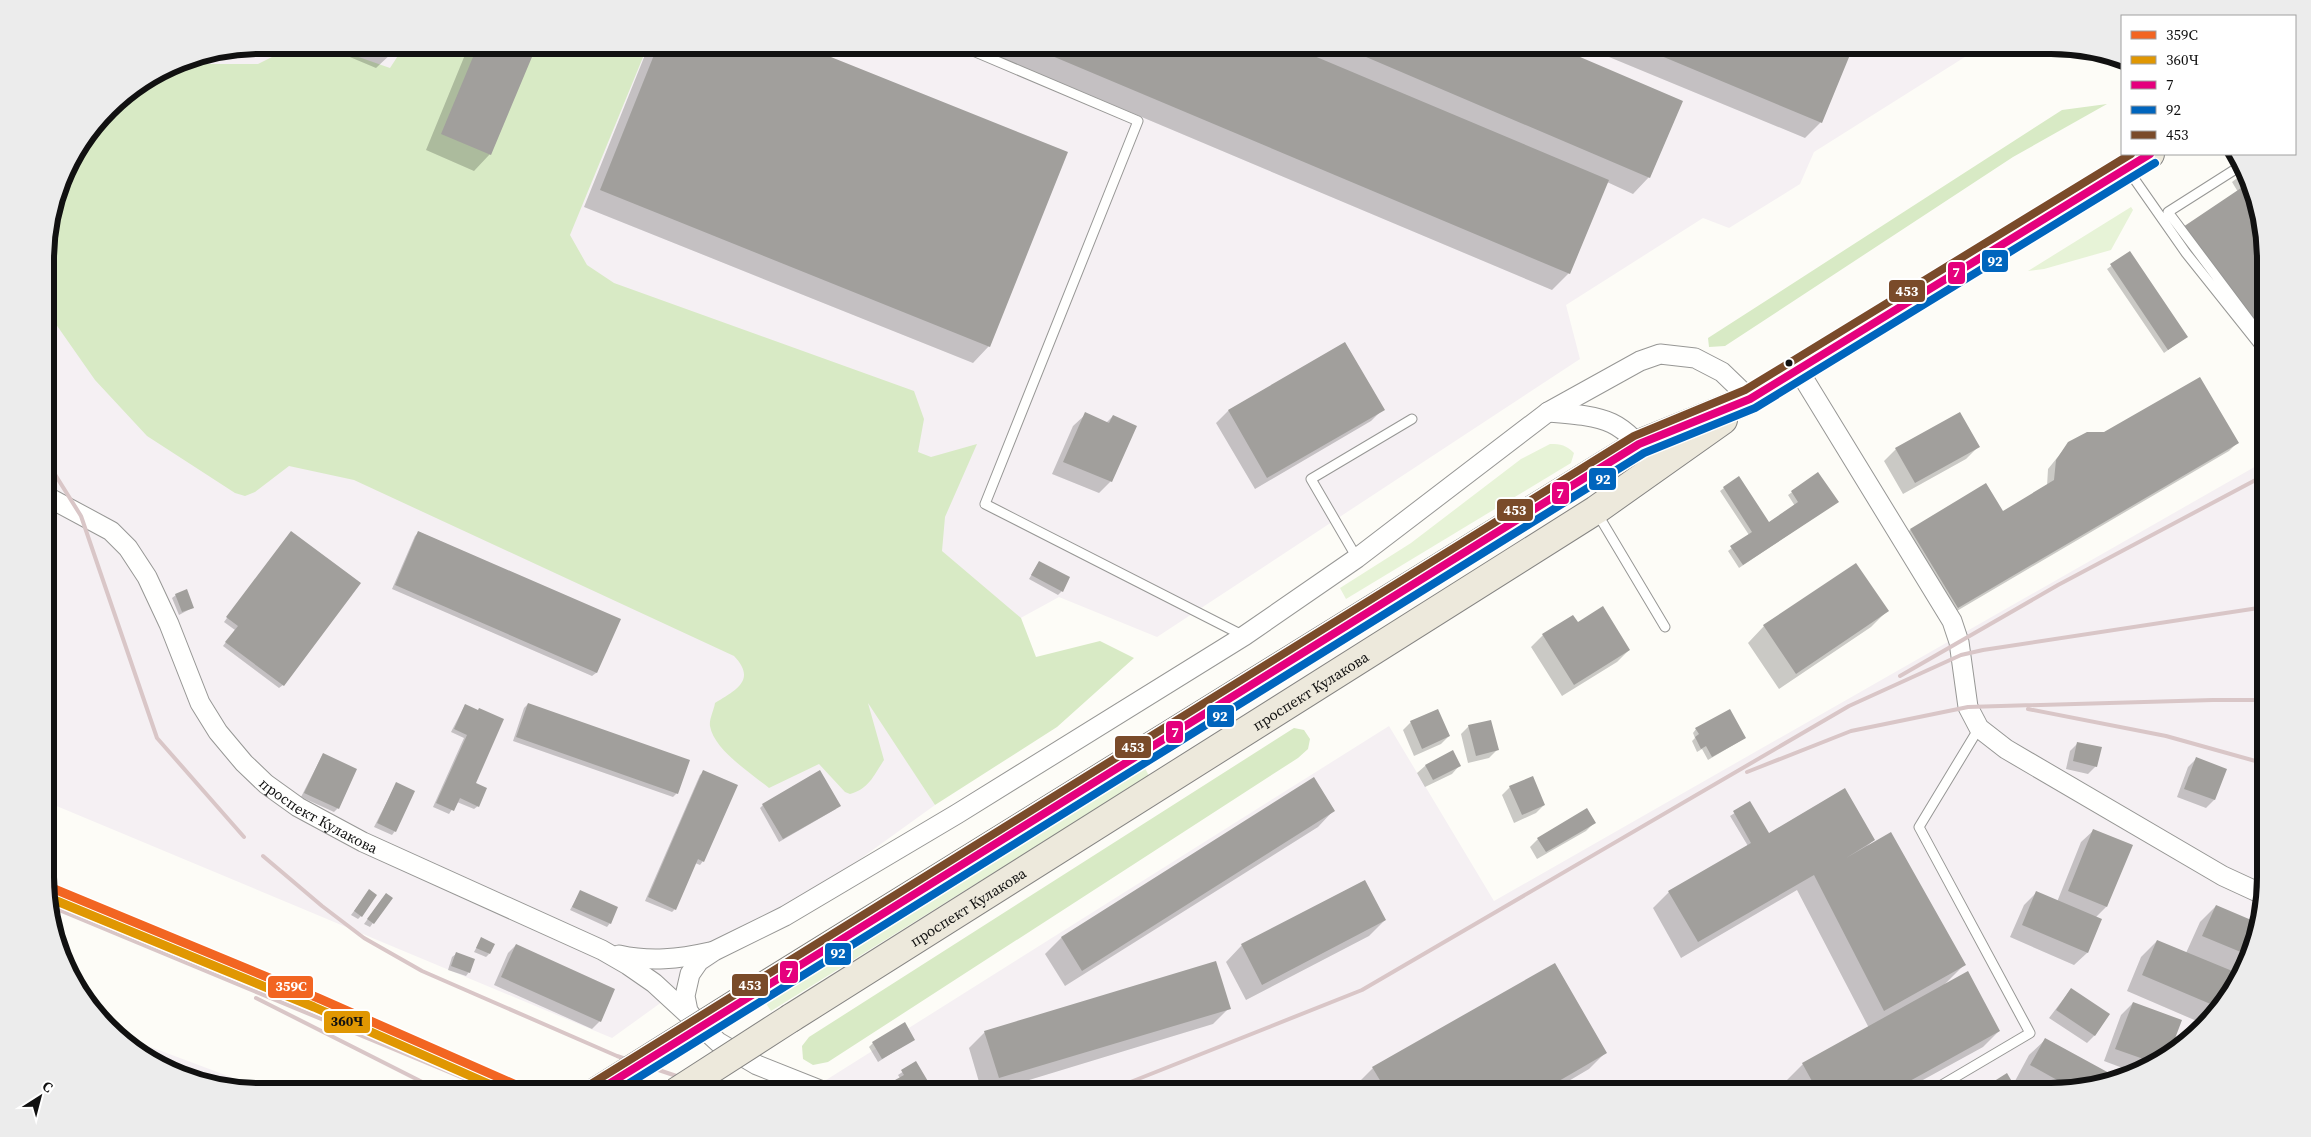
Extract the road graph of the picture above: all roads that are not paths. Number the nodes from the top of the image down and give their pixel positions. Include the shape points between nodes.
1 (980, 54) edge
2 (2148, 155) edge
3 (2126, 168) junction
4 (2236, 169) edge
5 (2257, 331) edge
6 (2257, 343) edge
7 (1799, 371) junction
8 (1748, 401) junction
9 (1548, 412) junction
10 (1412, 419) dead end
11 (1639, 444) junction
12 (1656, 469) junction
13 (54, 500) edge
14 (1596, 510) junction
15 (1357, 558) junction
16 (1665, 627) dead end
17 (1244, 636) junction
18 (1979, 728) junction
19 (2257, 892) edge
20 (602, 950) junction
21 (714, 951) junction
22 (699, 1026) junction
23 (610, 1083) edge
24 (690, 1083) edge
25 (804, 1083) edge
26 (1945, 1083) edge

1 - 17 lane via 1138,121 985,504
2 - 3 main road, проспект Кулакова
3 - 6 lane via 2186,253
3 - 7 main road, проспект Кулакова
4 - 5 lane via 2168,212
7 - 8 main road, проспект Кулакова
7 - 18 street via 1952,622 1959,642 1968,707
8 - 9 street via 1722,372 1696,358 1660,354 1640,361
8 - 11 main road, проспект Кулакова
8 - 12 main road, проспект Кулакова
9 - 11 street via 1583,414 1607,420 1624,428
9 - 15 street
10 - 15 lane via 1312,479
11 - 12 street
11 - 23 main road, проспект Кулакова, bridge
12 - 14 main road, проспект Кулакова
13 - 20 street, проспект Кулакова via 111,531 128,548 162,609 200,703 218,732 266,784 298,807 363,842
14 - 16 lane
14 - 24 main road, проспект Кулакова, bridge
15 - 17 street
17 - 21 street via 941,824 785,916
18 - 19 street via 2014,754 2223,876
18 - 26 lane via 1919,828 2030,1033
20 - 21 street via 631,958 659,960
20 - 22 street, проспект Кулакова via 654,984
21 - 22 street via 699,961 686,985 688,1011
22 - 25 street, проспект Кулакова via 718,1042 757,1064

